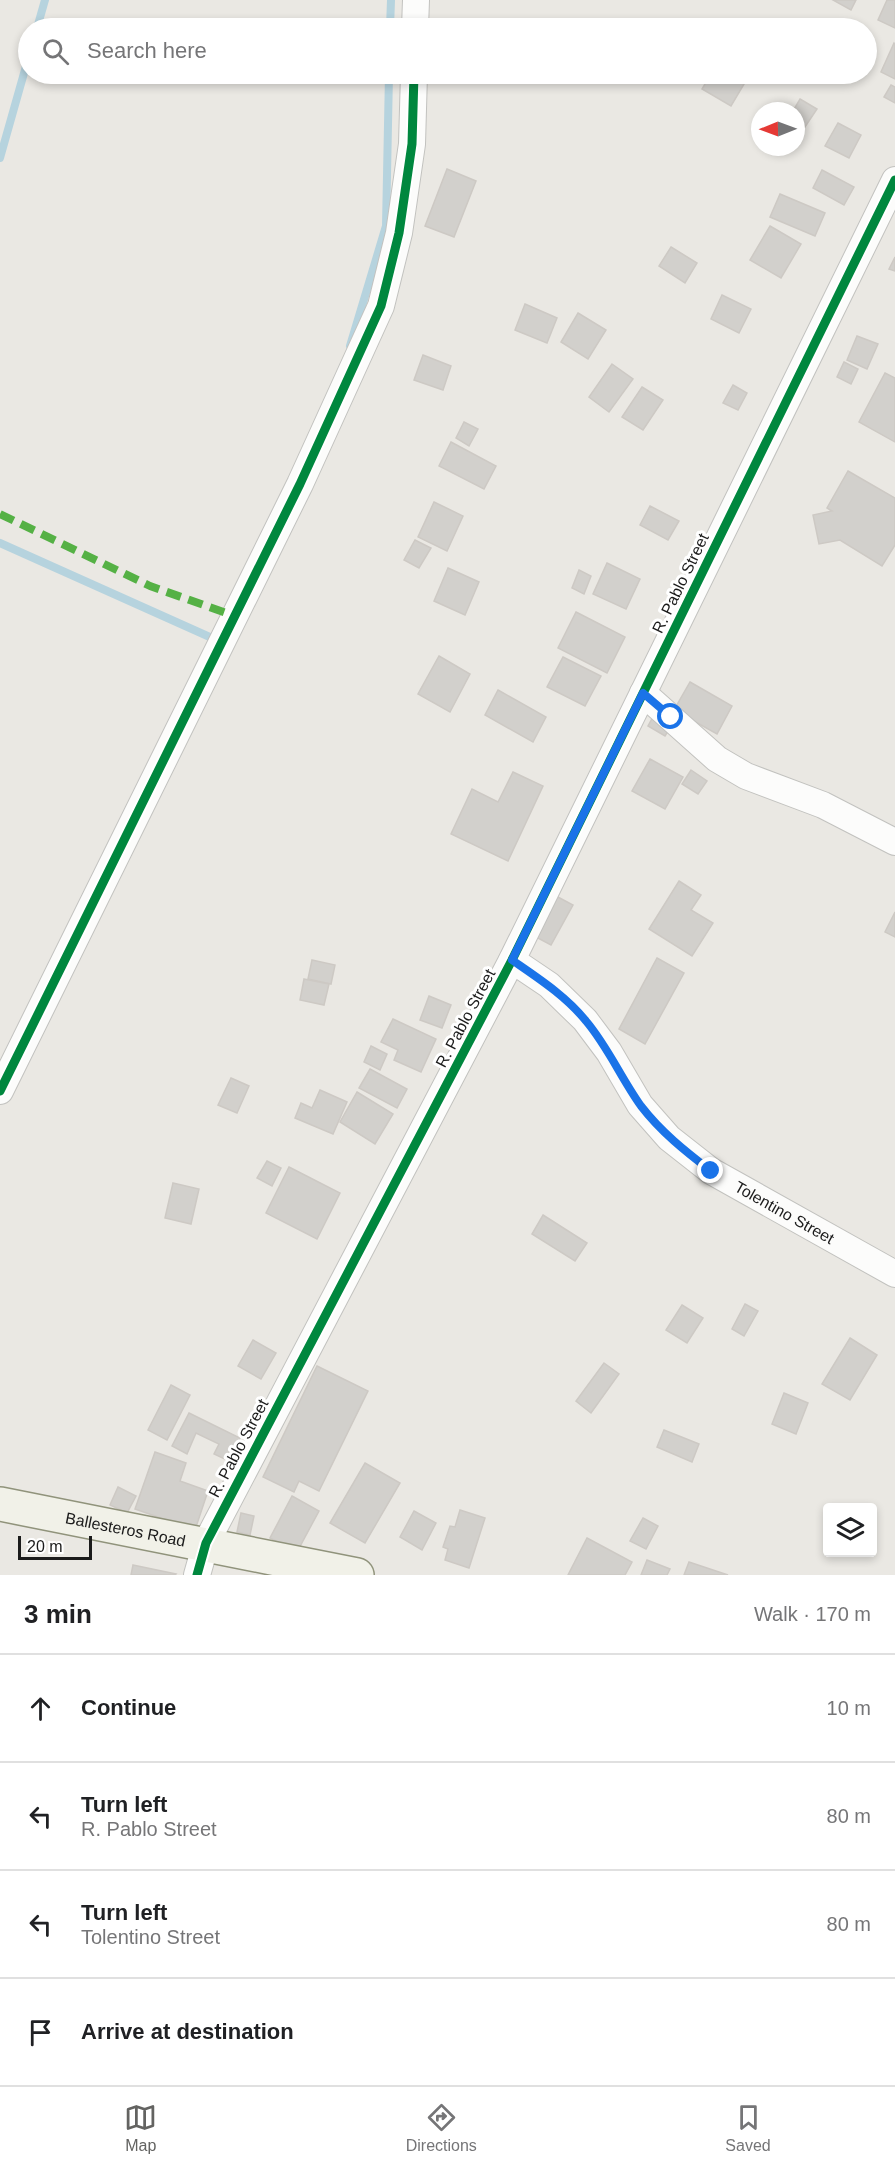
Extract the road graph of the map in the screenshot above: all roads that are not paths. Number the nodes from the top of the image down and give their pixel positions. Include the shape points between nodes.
1 (416, 0) edge
2 (415, 18) edge
3 (414, 84) edge
4 (895, 180) edge
5 (643, 693) junction
6 (895, 842) edge
7 (512, 960) junction
8 (0, 1091) edge
9 (895, 1274) edge
10 (0, 1504) edge
11 (206, 1543) junction
12 (197, 1575) edge
13 (357, 1575) edge

1 - 2 street
3 - 8 street via 410,155 399,234 381,306 300,484
4 - 5 street, R. Pablo Street
5 - 6 street via 717,759 823,805
5 - 7 street, R. Pablo Street
7 - 9 street, Tolentino Street via 549,985 585,1020 640,1105 669,1138 711,1171
7 - 11 street, R. Pablo Street
10 - 11 main road, Ballesteros Road
11 - 12 street, R. Pablo Street
11 - 13 main road, Ballesteros Road

